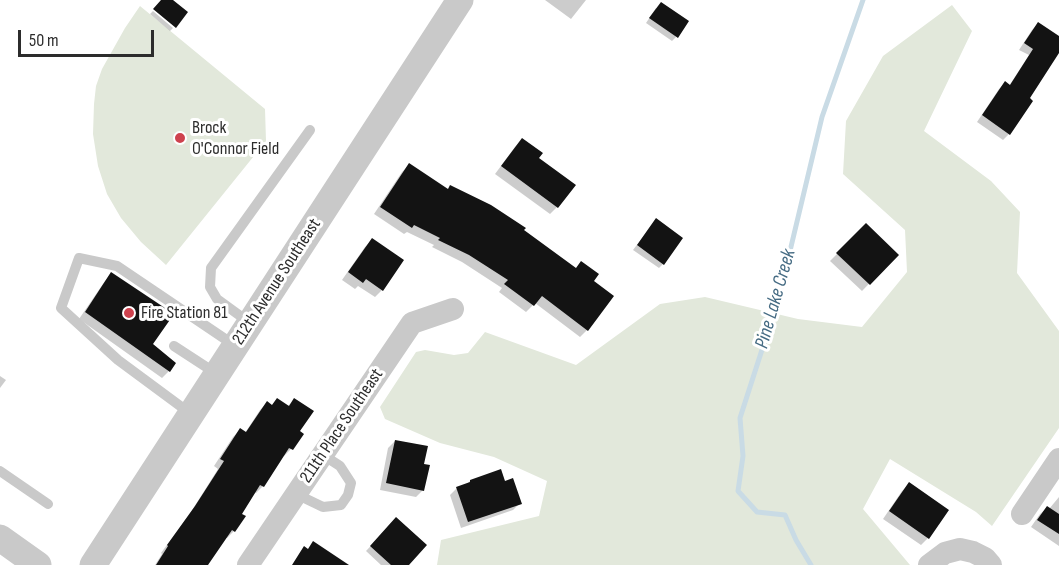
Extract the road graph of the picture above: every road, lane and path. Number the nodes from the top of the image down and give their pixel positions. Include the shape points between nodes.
1 (460, 0) edge
2 (310, 129) dead end
3 (453, 309) dead end
4 (250, 323) junction
5 (174, 346) dead end
6 (235, 346) junction
7 (217, 375) junction
8 (191, 414) junction
9 (323, 455) junction
10 (1059, 459) edge
11 (0, 471) edge
12 (296, 494) junction
13 (48, 504) dead end
14 (1022, 514) dead end
15 (0, 538) edge
16 (38, 565) edge
17 (93, 565) edge
18 (248, 565) edge
19 (929, 565) edge
20 (991, 565) edge

1 - 4 street, 212th Avenue Southeast
2 - 4 lane via 211,268 210,287 217,299
3 - 9 street, 211th Place Southeast via 412,323
4 - 6 street, 212th Avenue Southeast
5 - 7 lane
6 - 7 street, 212th Avenue Southeast
6 - 8 lane via 117,266 79,258 61,308 118,360
7 - 8 street, 212th Avenue Southeast
8 - 17 street, 212th Avenue Southeast
9 - 12 street, 211th Place Southeast
9 - 12 lane via 340,466 351,483 348,495 341,505 323,507
10 - 14 street
11 - 13 lane
12 - 18 street, 211th Place Southeast
15 - 16 street
19 - 20 street via 945,553 960,549 985,558

